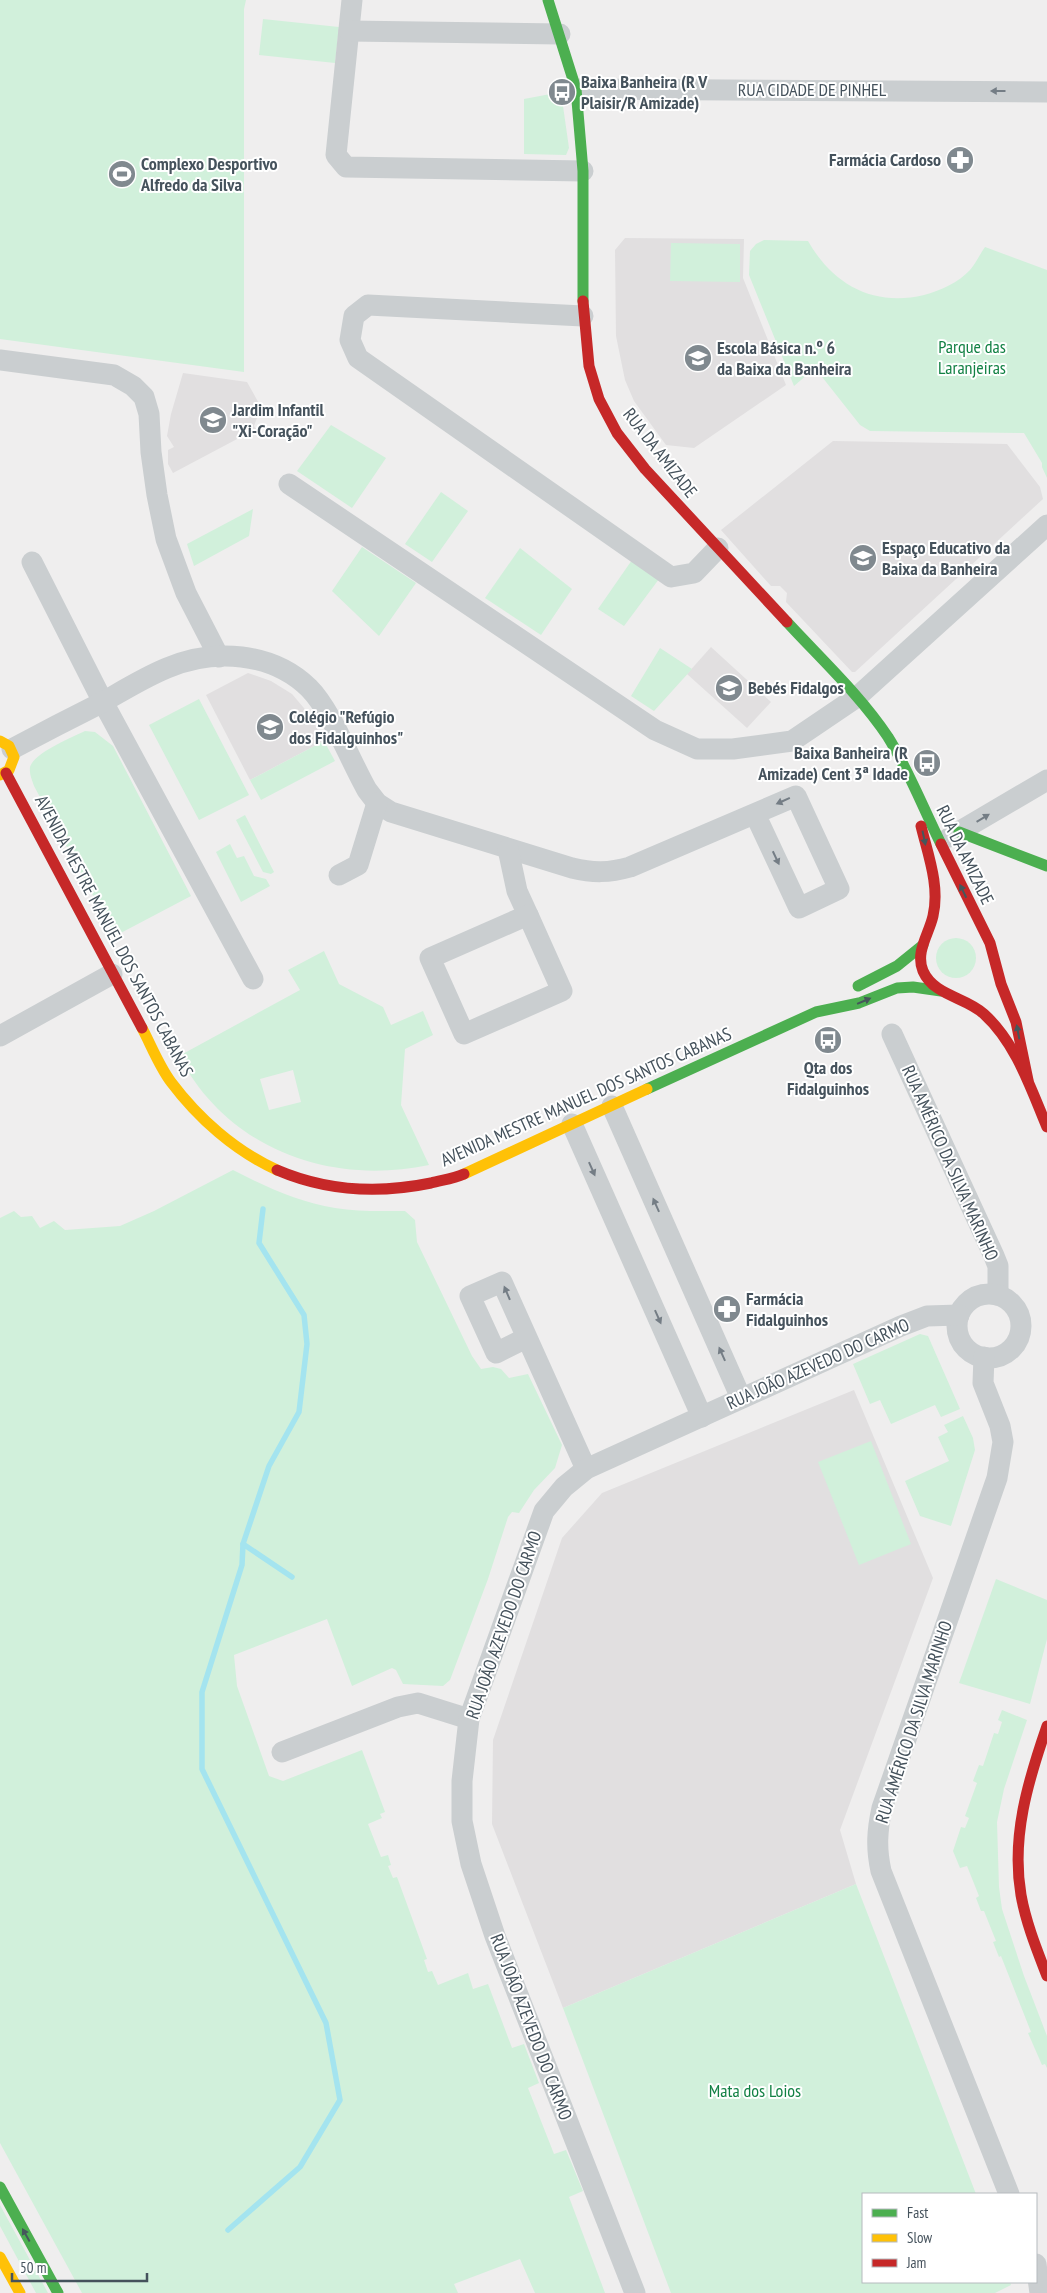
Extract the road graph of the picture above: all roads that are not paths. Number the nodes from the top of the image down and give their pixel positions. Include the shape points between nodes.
1 (352, 0) edge
2 (548, 0) edge
3 (349, 31) junction
4 (560, 34) junction
5 (576, 89) junction
6 (1047, 92) edge
7 (583, 171) junction
8 (583, 316) junction
9 (0, 360) edge
10 (289, 484) dead end
11 (1042, 536) edge
12 (718, 548) junction
13 (32, 562) dead end
14 (219, 656) junction
15 (857, 697) junction
16 (103, 702) junction
17 (6, 745) edge
18 (3, 774) edge
19 (1047, 780) edge
20 (914, 790) junction
21 (377, 803) junction
22 (755, 814) junction
23 (959, 832) junction
24 (941, 842) junction
25 (508, 849) junction
26 (1047, 866) edge
27 (339, 875) dead end
28 (528, 914) junction
29 (968, 923) dead end
30 (940, 926) dead end
31 (984, 934) junction
32 (925, 941) junction
33 (993, 953) junction
34 (112, 974) junction
35 (987, 977) dead end
36 (254, 979) dead end
37 (946, 992) junction
38 (969, 992) dead end
39 (816, 1012) junction
40 (892, 1034) dead end
41 (0, 1036) edge
42 (1028, 1080) junction
43 (612, 1106) junction
44 (572, 1124) junction
45 (1047, 1127) edge
46 (998, 1295) junction
47 (959, 1315) junction
48 (526, 1338) dead end
49 (984, 1357) junction
50 (742, 1398) junction
51 (702, 1417) junction
52 (586, 1469) junction
53 (469, 1719) junction
54 (1047, 1726) edge
55 (282, 1752) dead end
56 (1047, 1976) edge
57 (0, 2187) edge
58 (1009, 2193) edge
59 (0, 2257) edge
60 (1037, 2271) edge
61 (20, 2293) edge
62 (58, 2293) edge
63 (635, 2293) edge
64 (1040, 2293) edge

1 - 3 street
2 - 4 main road, RUA DA AMIZADE
3 - 4 street
3 - 7 street via 336,155 346,167
4 - 5 main road, RUA DA AMIZADE
6 -> 5 street, RUA CIDADE DE PINHEL
5 - 7 main road, RUA DA AMIZADE
7 - 8 main road, RUA DA AMIZADE
8 - 12 main road, RUA DA AMIZADE via 589,366 599,398 617,433 645,469
8 - 12 street via 368,305 354,316 350,340 358,358 671,576 694,573
9 - 14 street via 114,376 133,386 144,397 166,539 186,593
10 - 15 street via 655,730 697,750 732,750 792,741
11 - 15 street
12 - 15 main road, RUA DA AMIZADE
13 - 16 street
14 - 16 street via 167,668
14 - 21 street via 238,656 276,665 310,689
15 - 20 main road, RUA DA AMIZADE via 887,736
16 - 17 street
16 - 36 street
17 - 18 main road, AVENIDA MESTRE MANUEL DOS SANTOS CABANAS via 14,762
18 - 34 main road, AVENIDA MESTRE MANUEL DOS SANTOS CABANAS
23 -> 19 street
20 - 24 main road, RUA DA AMIZADE
20 -> 32 main road, RUA DA AMIZADE via 935,888 934,914
21 - 25 street via 391,812
21 - 27 street via 358,864
22 -> 22 street via 799,908 838,889 796,796
22 - 25 street via 611,872 585,871
23 - 24 street
23 - 26 main road
31 -> 24 main road, RUA DA AMIZADE
25 - 28 street via 517,891
28 - 28 street via 430,958 464,1034 562,991
29 - 31 main road, RUA DA AMIZADE
30 - 32 main road
31 - 33 main road, RUA DA AMIZADE
32 - 37 main road, RUA DA AMIZADE via 920,962 923,971 927,979
32 - 39 main road via 897,966
33 - 35 main road
42 -> 33 main road, RUA DA AMIZADE via 1016,1022
34 - 41 street
34 - 44 main road, AVENIDA MESTRE MANUEL DOS SANTOS CABANAS via 170,1081 191,1108 219,1135 248,1156 283,1174 311,1183 371,1191 400,1189 457,1177
37 - 38 main road
39 -> 37 main road, AVENIDA MESTRE MANUEL DOS SANTOS CABANAS via 859,1003 897,988
37 - 42 main road, RUA DA AMIZADE via 984,1013 999,1031
39 - 43 main road, AVENIDA MESTRE MANUEL DOS SANTOS CABANAS
40 - 46 street, RUA AMÉRICO DA SILVA MARINHO via 994,1256 998,1266
42 - 45 main road, RUA DA AMIZADE
43 - 44 main road, AVENIDA MESTRE MANUEL DOS SANTOS CABANAS
50 -> 43 street
44 -> 51 street
46 - 47 street via 974,1297
46 - 49 street via 1010,1301 1018,1313 1021,1326 1018,1340 1010,1350 997,1357
47 - 49 street via 957,1329 961,1342 971,1352
47 - 50 street, RUA JOÃO AZEVEDO DO CARMO via 927,1316 911,1321
48 - 52 street
49 - 58 street, RUA AMÉRICO DA SILVA MARINHO via 983,1383 1000,1426 1002,1457 882,1808 877,1851 881,1871
50 - 51 street, RUA JOÃO AZEVEDO DO CARMO
51 - 52 street, RUA JOÃO AZEVEDO DO CARMO
52 - 53 street, RUA JOÃO AZEVEDO DO CARMO via 564,1487 544,1511
53 - 55 street via 418,1703 398,1706
53 - 63 street, RUA JOÃO AZEVEDO DO CARMO via 462,1781 462,1821 471,1864 495,1936
54 - 56 main road via 1026,1791 1018,1866 1027,1918
62 -> 57 main road
59 - 61 main road
60 - 64 street

